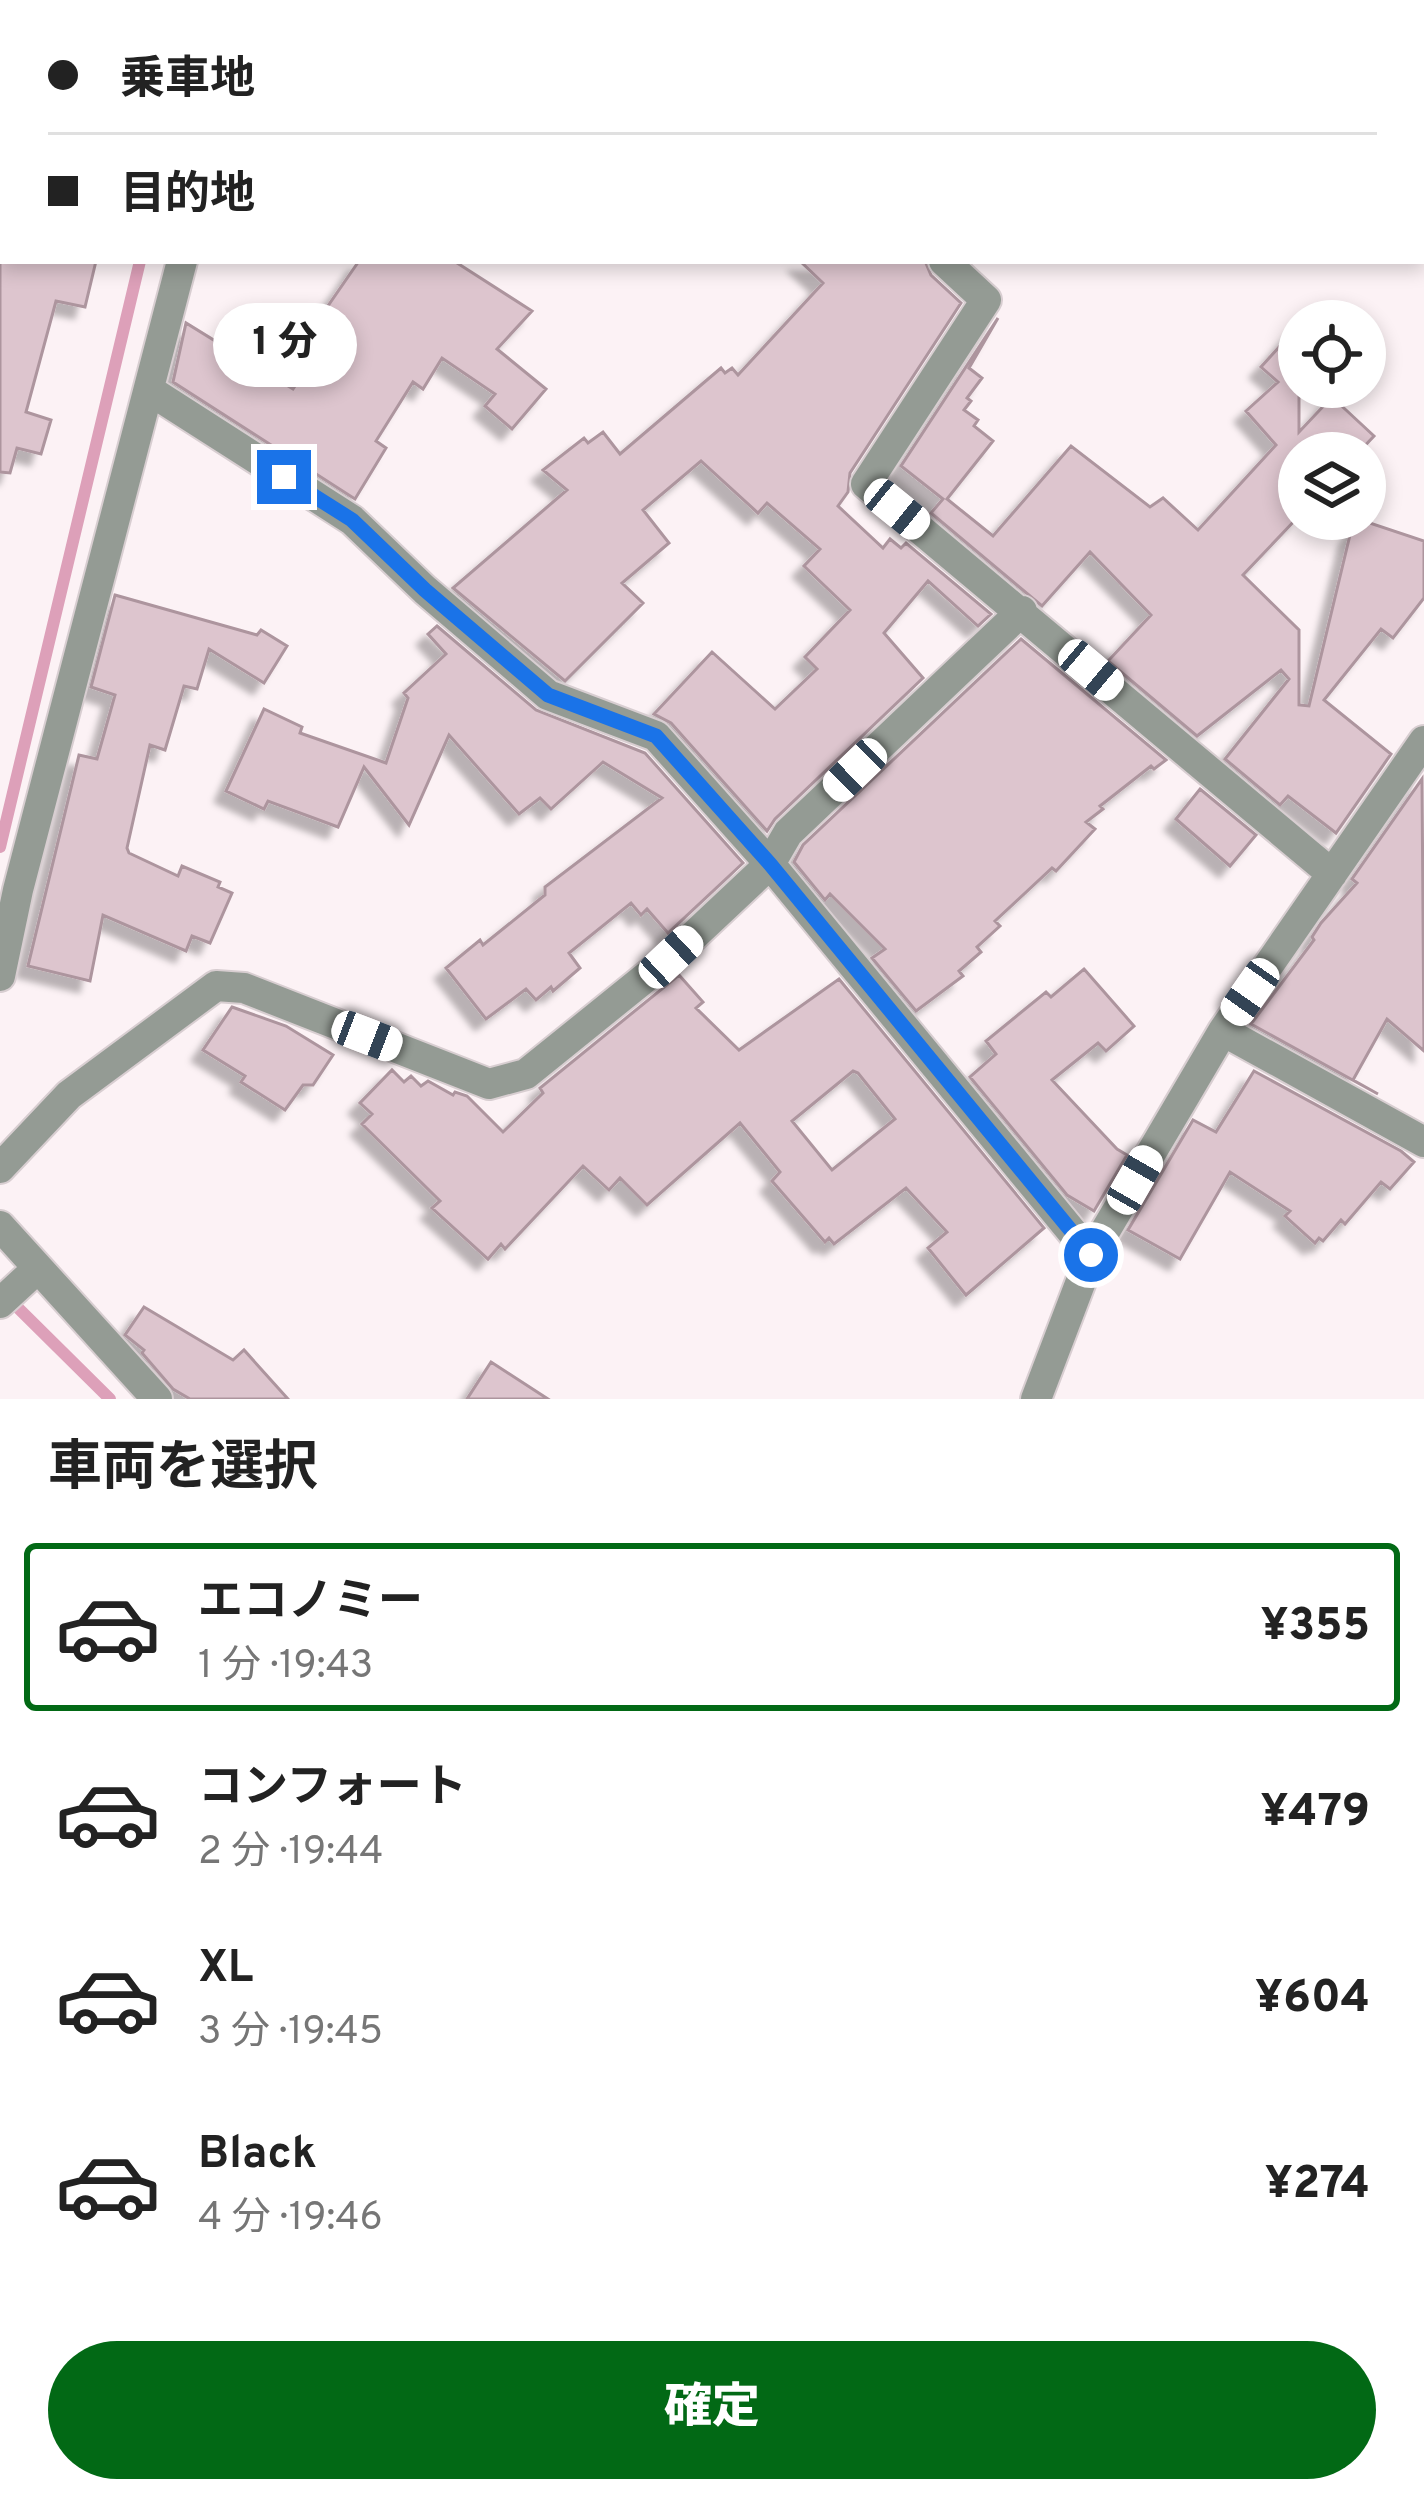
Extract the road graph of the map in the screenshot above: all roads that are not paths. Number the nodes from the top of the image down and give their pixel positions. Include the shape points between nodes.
1 (181, 264) edge
2 (947, 264) edge
3 (149, 391) junction
4 (1022, 611) junction
5 (1424, 741) edge
6 (770, 864) junction
7 (1332, 874) junction
8 (0, 976) edge
9 (1223, 1031) junction
10 (1424, 1142) edge
11 (0, 1168) edge
12 (0, 1226) edge
13 (1091, 1255) junction
14 (19, 1286) edge
15 (157, 1399) edge
16 (1036, 1399) edge

1 - 3 street
2 - 4 street via 986,300 866,484
3 - 6 street via 352,520 548,695 656,736
3 - 8 street
4 - 6 street via 788,833
4 - 7 street
5 - 7 street
6 - 11 street via 526,1074 489,1084 244,988 216,986 69,1095
6 - 13 street
7 - 9 street
9 - 10 street
9 - 13 street
12 - 14 street
13 - 16 street
14 - 15 street

